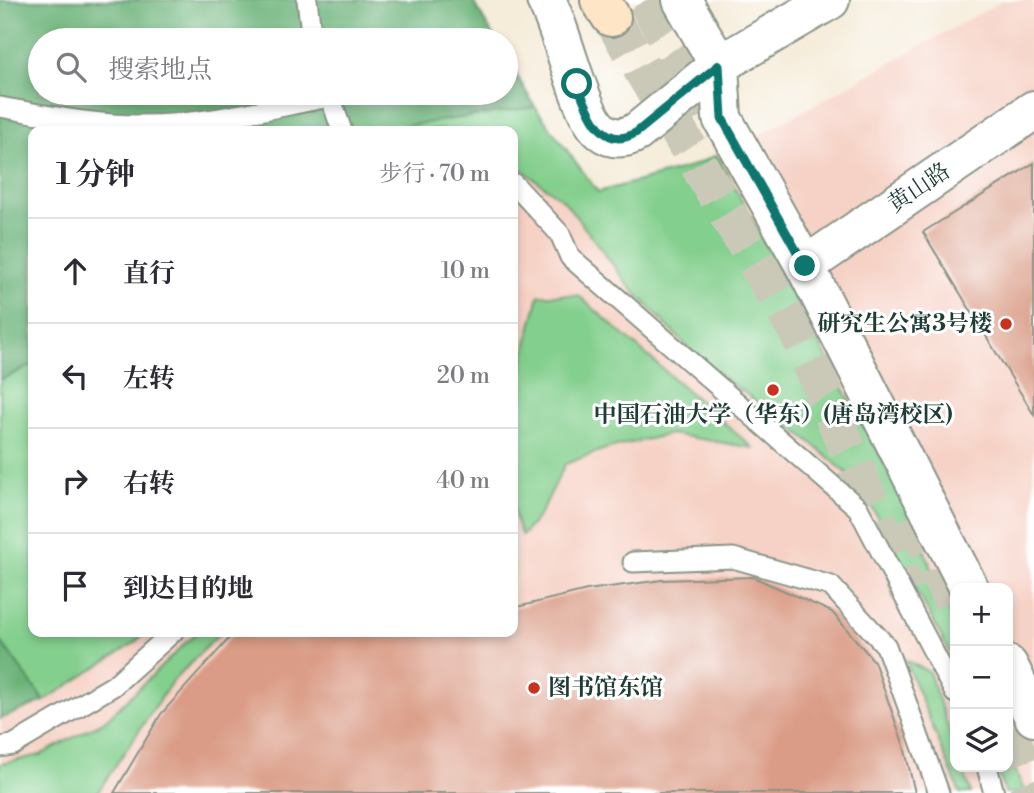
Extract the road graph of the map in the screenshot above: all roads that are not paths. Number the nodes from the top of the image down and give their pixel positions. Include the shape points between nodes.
1 (307, 0) edge
2 (546, 0) edge
3 (682, 0) edge
4 (830, 0) edge
5 (310, 28) edge
6 (719, 65) junction
7 (280, 105) edge
8 (333, 105) edge
9 (0, 107) edge
10 (1034, 110) edge
11 (340, 126) edge
12 (518, 188) edge
13 (805, 266) junction
14 (633, 562) dead end
15 (966, 583) edge
16 (167, 637) edge
17 (1013, 675) edge
18 (950, 683) edge
19 (1034, 717) edge
20 (0, 747) edge
21 (988, 772) edge
22 (939, 793) edge
23 (994, 793) edge

1 - 5 lane
2 - 6 street via 595,126 612,137 637,132
3 - 6 street
4 - 6 street
6 - 13 street via 722,118
7 - 9 lane via 140,125 88,122
8 - 11 lane
10 - 13 street, 黄山路
12 - 18 lane via 560,234 570,257 858,508
13 - 15 street
14 - 22 lane via 733,558 831,586 886,646
16 - 20 lane via 113,686 13,746
17 - 19 street
21 - 23 lane

